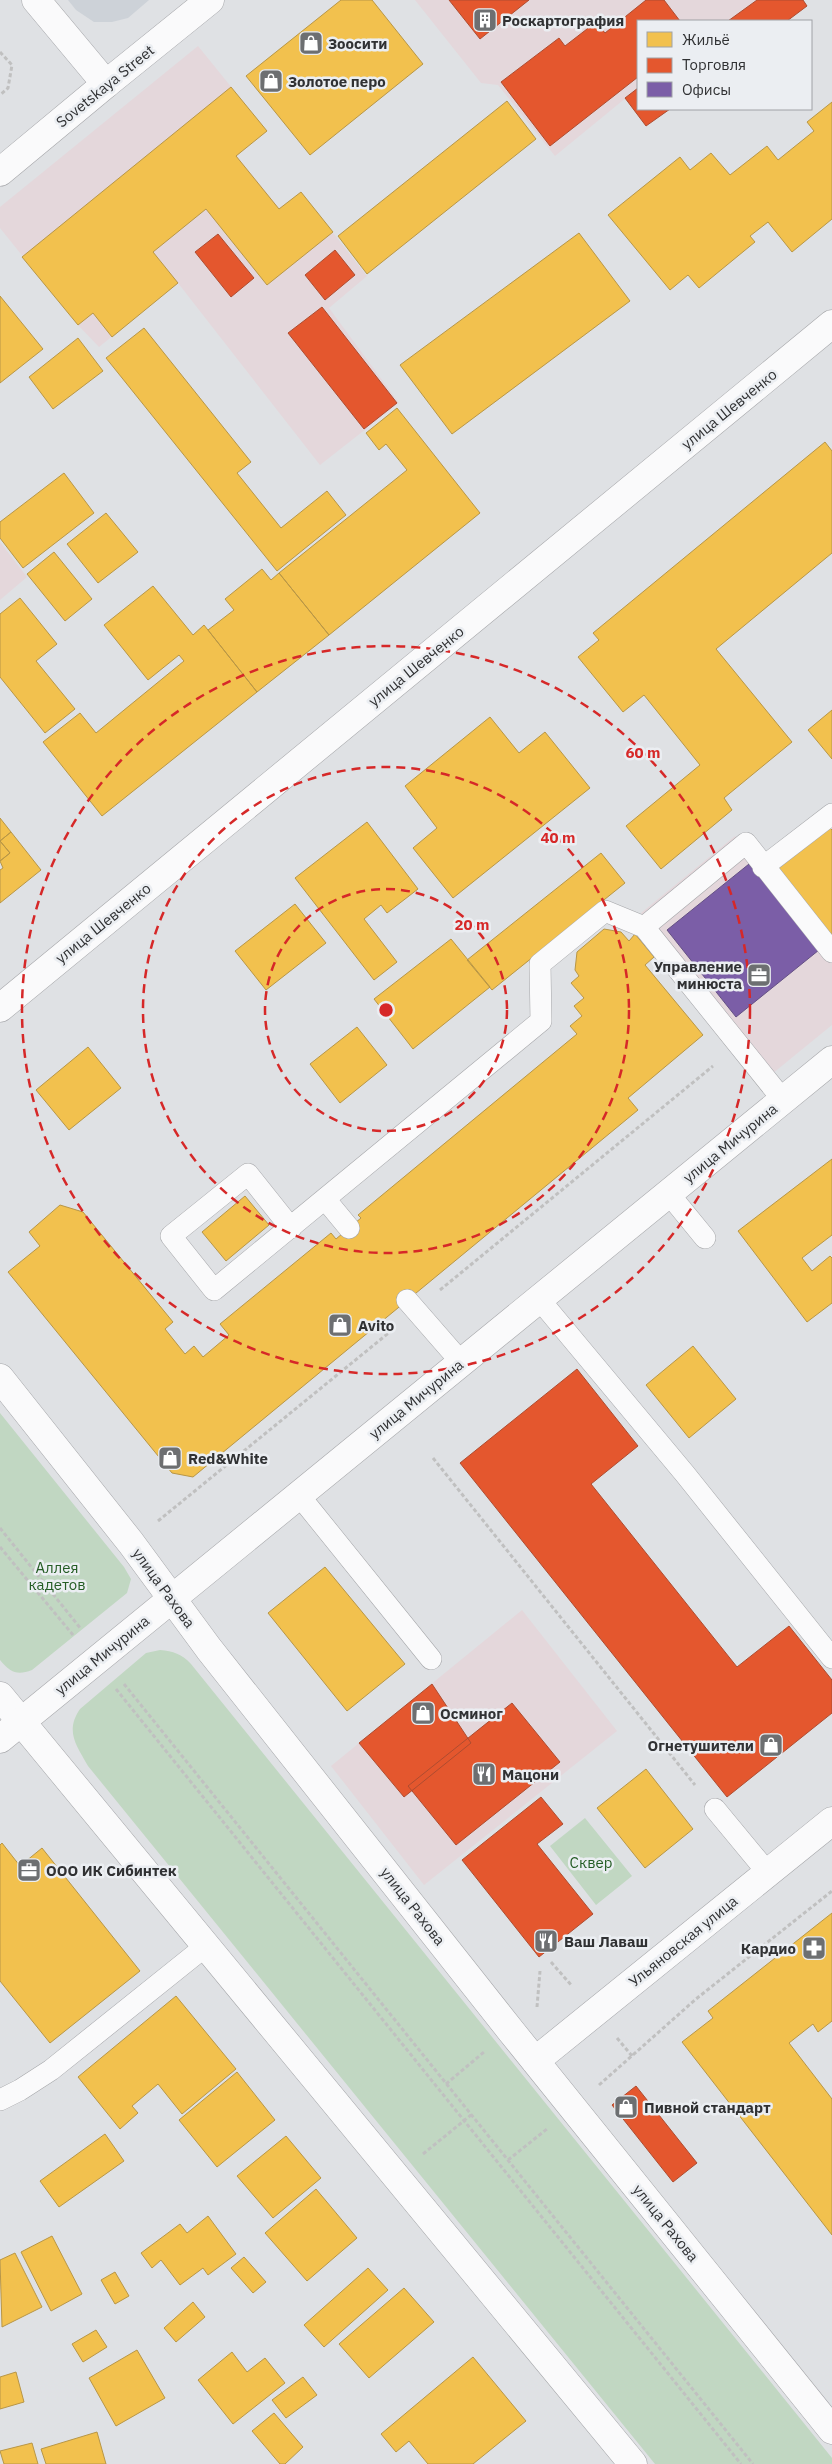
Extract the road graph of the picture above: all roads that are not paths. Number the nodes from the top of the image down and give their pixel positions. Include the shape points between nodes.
1 (210, 0) edge
2 (39, 4) edge
3 (106, 84) junction
4 (0, 172) edge
5 (832, 324) edge
6 (832, 814) edge
7 (763, 867) junction
8 (644, 928) junction
9 (832, 952) edge
10 (0, 1008) edge
11 (832, 1060) edge
12 (783, 1100) junction
13 (669, 1194) junction
14 (324, 1199) junction
15 (291, 1228) junction
16 (349, 1228) dead end
17 (705, 1238) dead end
18 (539, 1299) junction
19 (407, 1300) dead end
20 (461, 1362) junction
21 (0, 1378) edge
22 (298, 1494) junction
23 (172, 1598) junction
24 (832, 1658) edge
25 (432, 1659) dead end
26 (0, 1696) edge
27 (21, 1721) junction
28 (0, 1739) edge
29 (715, 1809) road end
30 (832, 1821) edge
31 (768, 1873) junction
32 (207, 1945) junction
33 (535, 2061) junction
34 (0, 2100) edge
35 (832, 2430) edge
36 (633, 2464) edge

1 - 3 street, Sovetskaya Street
2 - 3 street
3 - 4 street, Sovetskaya Street
5 - 10 street, улица Шевченко
6 - 7 lane
7 - 8 lane via 746,843
7 - 9 lane
8 - 12 lane
8 - 14 lane via 605,911 540,964 541,1021
11 - 12 street, улица Мичурина
12 - 13 street, улица Мичурина
13 - 17 lane
13 - 18 street, улица Мичурина
14 - 15 lane
14 - 16 lane
15 - 15 lane via 214,1290 171,1236 248,1174
18 - 20 street, улица Мичурина
18 - 24 lane
19 - 20 lane
20 - 22 street, улица Мичурина
21 - 23 street, улица Рахова
22 - 23 street, улица Мичурина
22 - 25 lane
23 - 27 street, улица Мичурина
23 - 33 street, улица Рахова
26 - 27 street
27 - 28 street, улица Мичурина
27 - 32 street
29 - 31 lane
30 - 31 street, Ульяновская улица
31 - 33 street, Ульяновская улица
32 - 34 lane via 51,2070
32 - 36 street
33 - 35 street, улица Рахова

